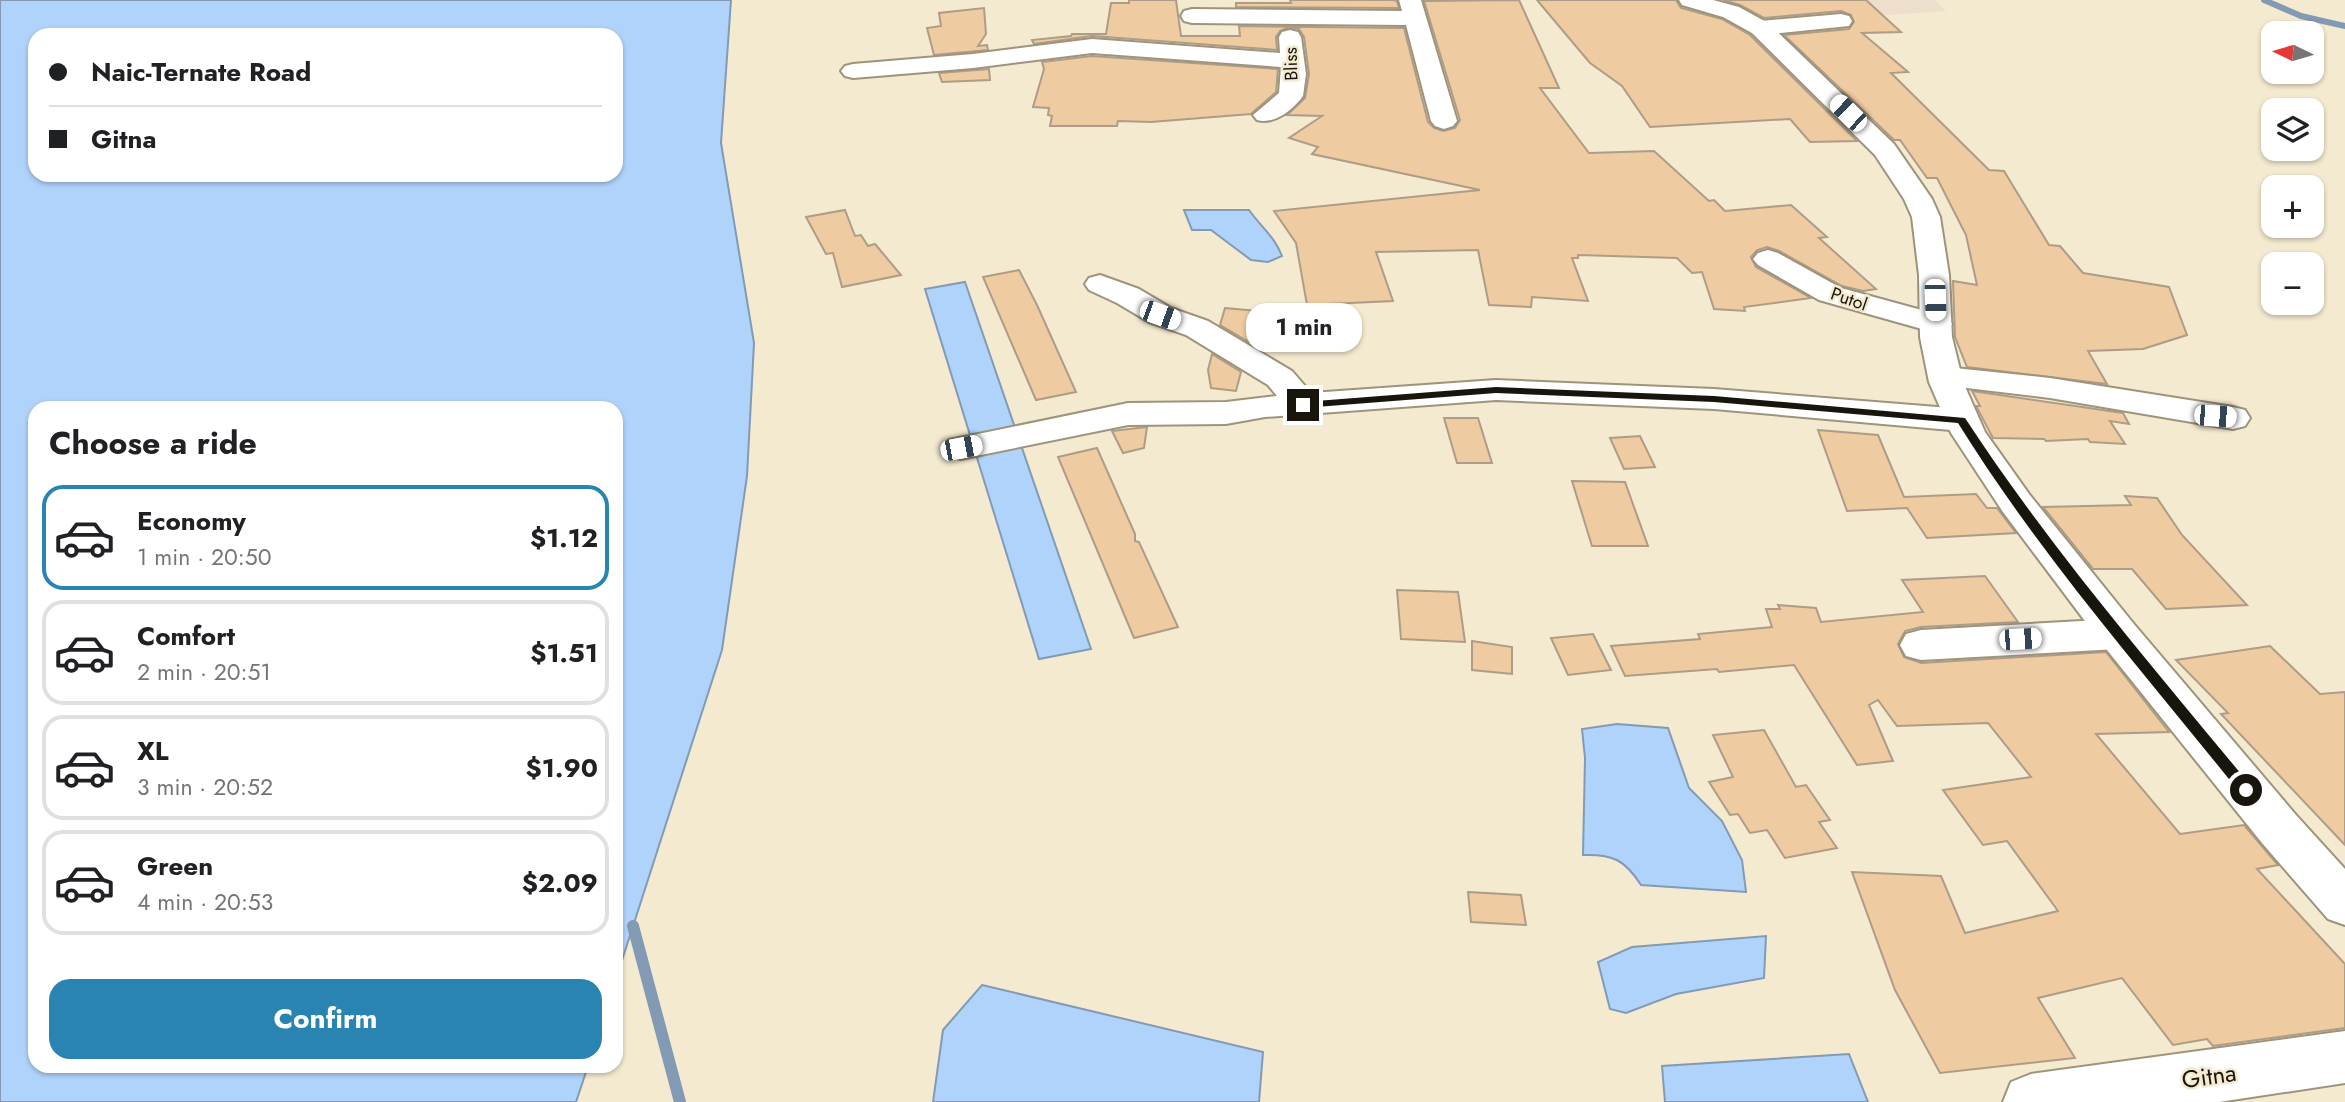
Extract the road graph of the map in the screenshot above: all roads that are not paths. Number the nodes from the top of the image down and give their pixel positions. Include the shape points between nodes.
1 (1690, 0) edge
2 (1287, 8) edge
3 (1413, 9) edge
4 (1192, 16) dead end
5 (1841, 21) dead end
6 (1760, 28) junction
7 (1293, 61) junction
8 (853, 71) dead end
9 (1266, 115) dead end
10 (1444, 121) dead end
11 (1768, 259) dead end
12 (1100, 284) dead end
13 (1936, 324) junction
14 (1945, 377) junction
15 (1303, 405) junction
16 (2233, 418) dead end
17 (1962, 420) junction
18 (961, 448) dead end
19 (2118, 634) junction
20 (1922, 645) dead end
21 (2345, 903) edge
22 (2345, 1057) edge
23 (2031, 1102) edge

1 - 6 street via 1731,12
2 - 3 street
2 - 4 street
2 - 7 street, Bliss
3 - 10 street
5 - 6 street
6 - 13 street via 1879,143 1918,199 1931,243
7 - 8 street via 1092,46
7 - 9 street, Bliss via 1291,96
11 - 13 street, Putol via 1837,297
12 - 15 street via 1160,315 1198,328 1280,378
13 - 14 street
14 - 16 street via 2050,388
14 - 17 street
15 - 17 street via 1496,390 1714,399
15 - 18 street via 1226,413 1128,414
17 - 19 street via 2016,503
19 - 20 street
19 - 21 street
22 - 23 street, Gitna

